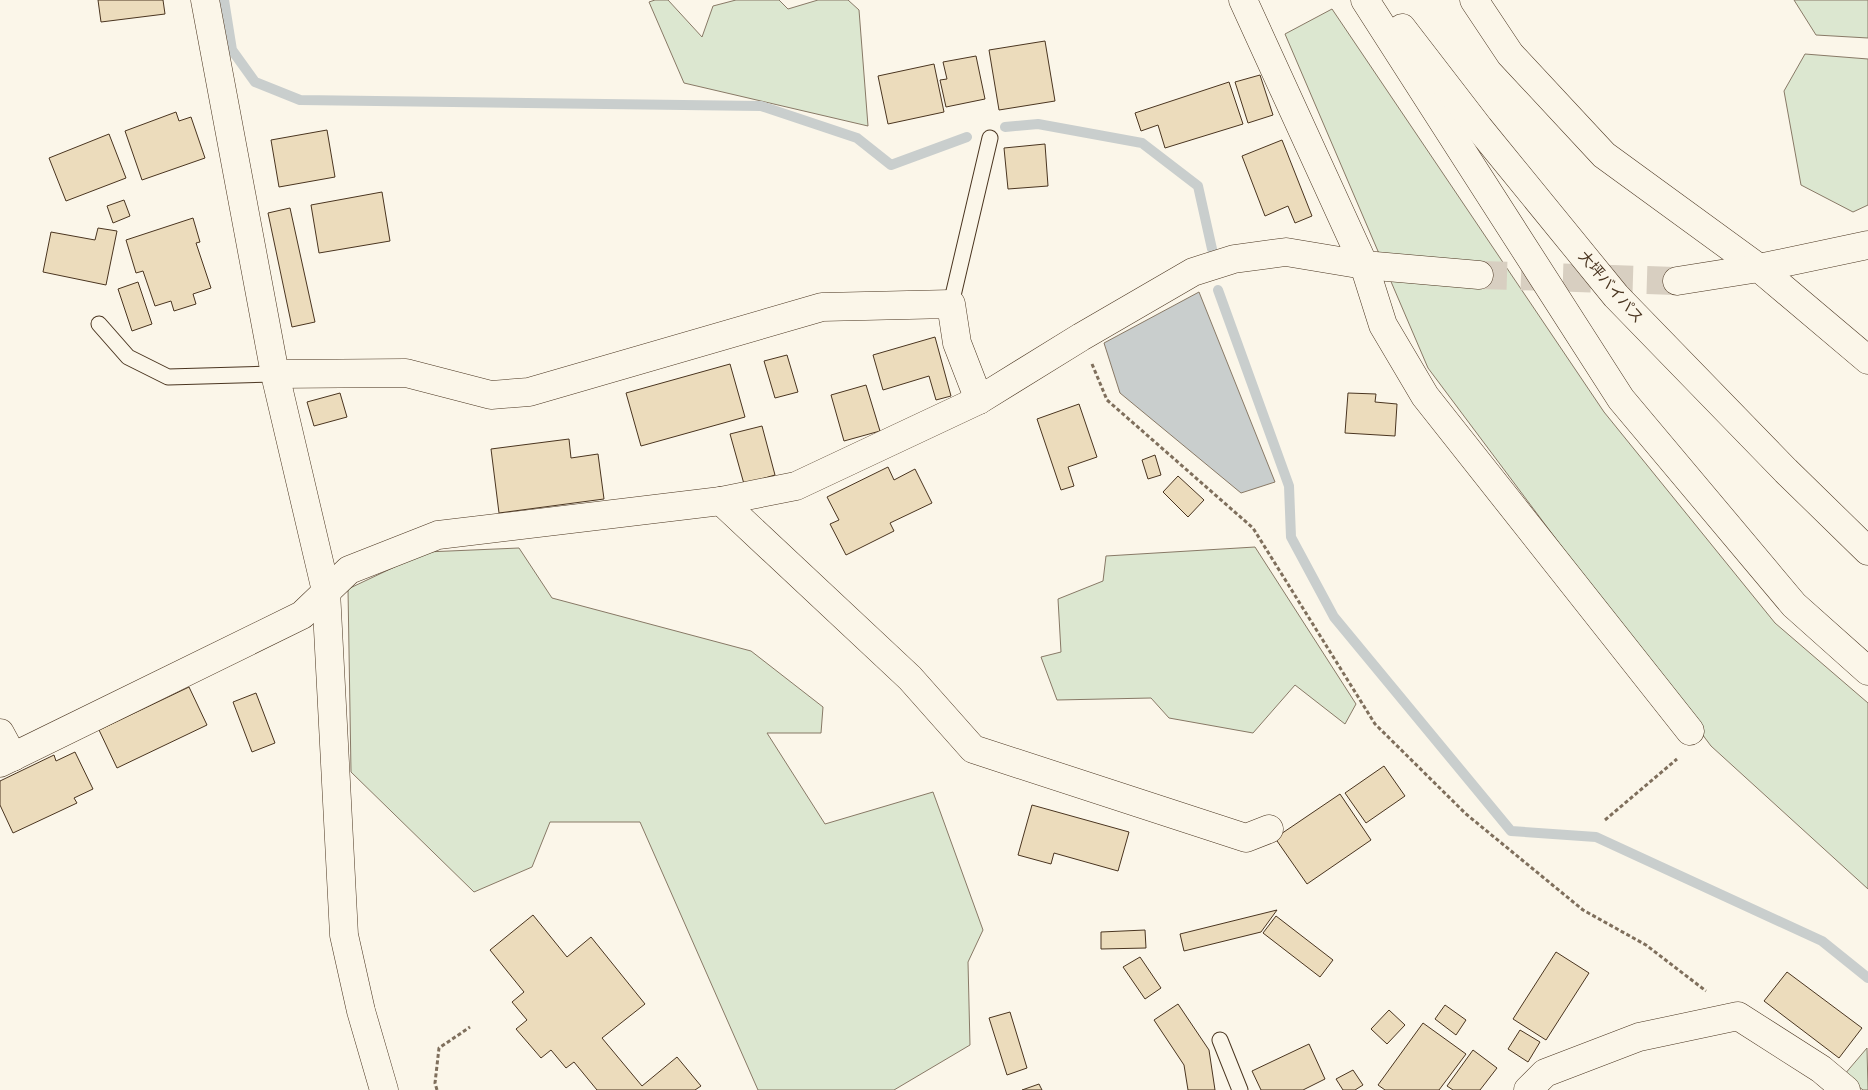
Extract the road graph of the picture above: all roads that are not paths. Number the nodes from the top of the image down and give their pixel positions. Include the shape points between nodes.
1 (205, 0) edge
2 (1243, 0) edge
3 (1365, 0) edge
4 (1381, 0) edge
5 (1474, 0) edge
6 (990, 138) dead end
7 (1868, 245) edge
8 (1364, 265) junction
9 (1759, 268) junction
10 (1479, 275) tunnel mouth
11 (1677, 281) tunnel mouth
12 (951, 304) junction
13 (99, 324) dead end
14 (1868, 360) edge
15 (275, 374) junction
16 (979, 400) junction
17 (1786, 471) junction
18 (721, 501) junction
19 (1868, 528) edge
20 (1868, 551) edge
21 (326, 590) junction
22 (1868, 672) edge
23 (1690, 731) road end
24 (0, 733) edge
25 (6, 760) edge
26 (1269, 829) dead end
27 (1220, 1040) dead end
28 (384, 1090) edge
29 (1240, 1090) edge
30 (1528, 1090) edge
31 (1846, 1090) edge

1 - 15 main road
2 - 8 main road
3 - 22 main road via 1622,399 1794,606
4 - 17 main road, 大坪バイパス via 1479,128 1616,296
5 - 9 main road via 1510,54 1604,155
6 - 12 lane
7 - 9 main road
8 - 10 main road
8 - 16 main road via 1286,252 1234,259 1193,272
8 - 23 main road via 1383,325 1425,396
9 - 11 main road
9 - 14 main road
12 - 15 main road via 822,306 529,392 491,395 406,372
12 - 16 main road via 957,343
13 - 15 lane via 128,357 168,377
15 - 21 main road
16 - 18 main road via 796,486
17 - 19 main road
17 - 20 main road, 大坪バイパス
18 - 21 main road via 438,535 349,570
18 - 26 main road via 910,678 973,749 1246,838
21 - 25 main road via 302,615
21 - 28 main road via 344,935 361,1011
24 - 25 main road
27 - 29 lane
30 - 31 main road via 1545,1073 1639,1037 1738,1016 1821,1069

